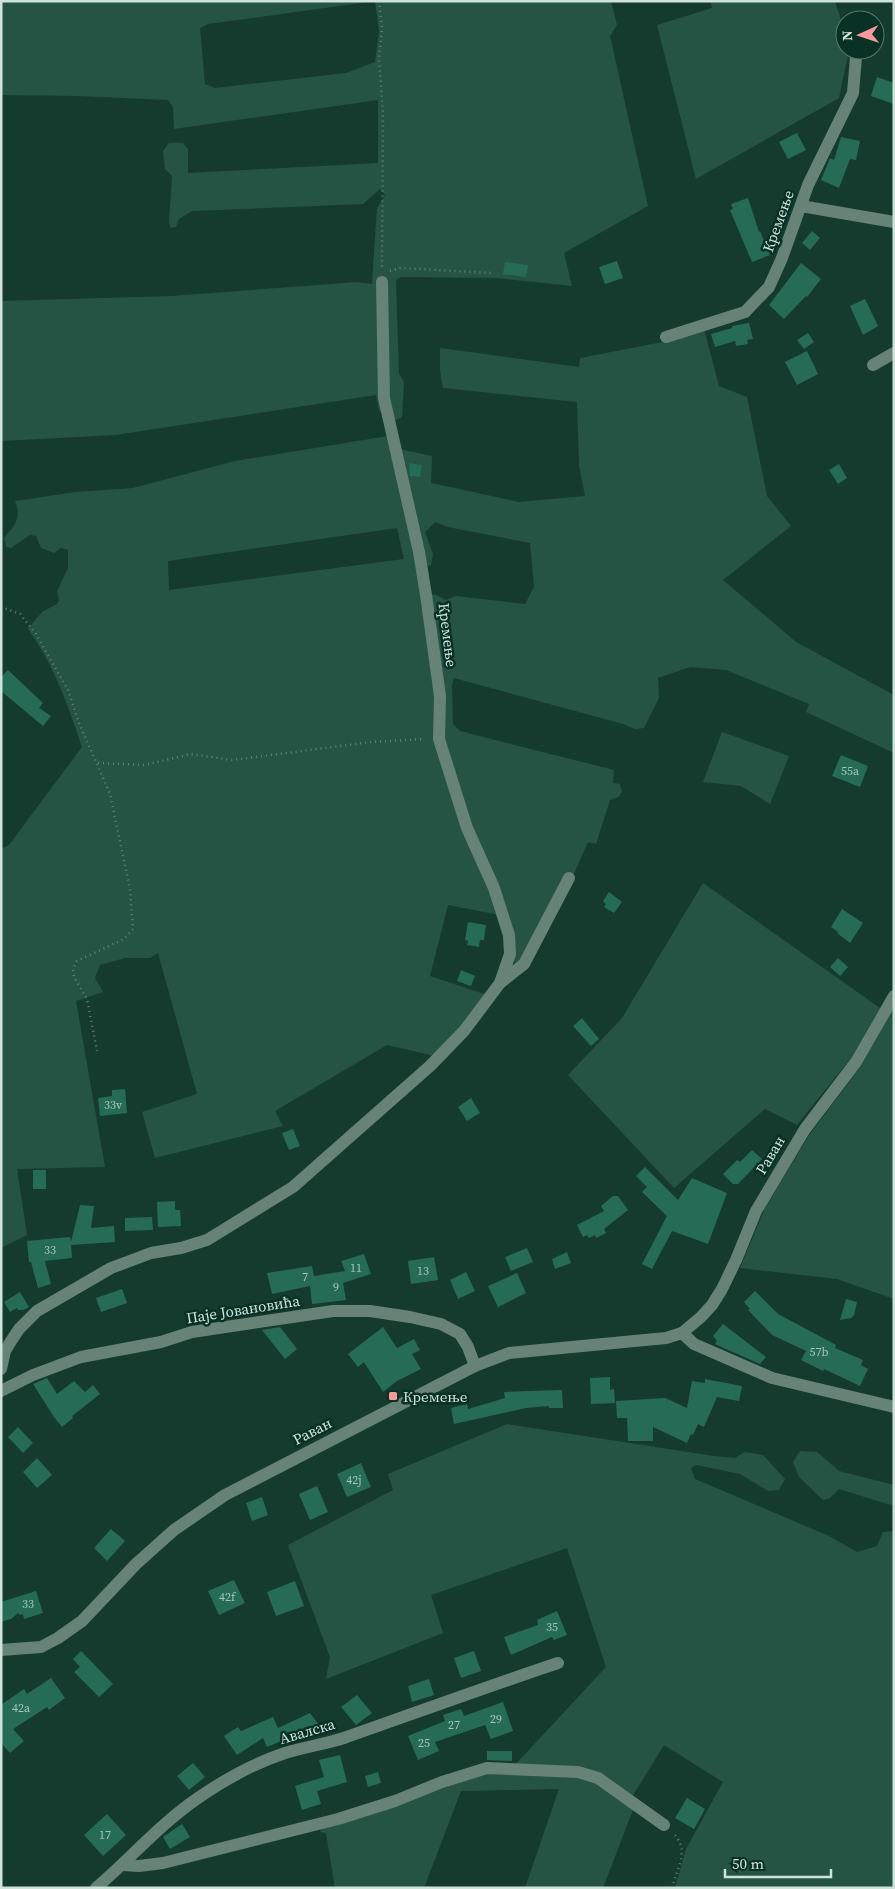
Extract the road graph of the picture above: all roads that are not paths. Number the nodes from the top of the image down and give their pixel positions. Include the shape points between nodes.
1 (856, 60) edge
2 (801, 206) junction
3 (894, 222) edge
4 (382, 282) road end
5 (666, 337) dead end
6 (894, 353) edge
7 (873, 365) dead end
8 (569, 878) dead end
9 (500, 983) junction
10 (894, 996) edge
11 (682, 1333) junction
12 (475, 1366) junction
13 (1, 1369) edge
14 (1, 1391) edge
15 (894, 1407) edge
16 (1, 1650) edge
17 (558, 1663) dead end
18 (664, 1825) road end
19 (123, 1865) junction
20 (96, 1888) edge

1 - 2 street, Кремење via 853,93
2 - 3 street
2 - 5 street, Кремење via 769,287 755,304 745,312
4 - 9 street, Кремење via 384,398 426,595 440,696 439,739 468,828 494,888 509,935 510,954
6 - 7 street
8 - 9 street, Кремење via 524,964
9 - 13 street, Кремење via 464,1031 430,1066 293,1187 207,1240 111,1268 37,1311 11,1340
10 - 11 street, Раван via 856,1062 805,1129 756,1211 717,1297
11 - 12 street, Раван via 652,1340 510,1354
11 - 15 street via 694,1344 772,1378
12 - 14 street, Паје Јовановића via 460,1334 440,1324 370,1311 333,1311 192,1332 161,1342 82,1357
12 - 16 street, Раван via 226,1496 174,1530 136,1564 82,1621 58,1638 41,1647
17 - 19 street, Авалска via 341,1739 259,1764 197,1798 155,1832
18 - 19 street via 598,1778 578,1772 487,1768 338,1819 163,1863
19 - 20 street, Авалска

